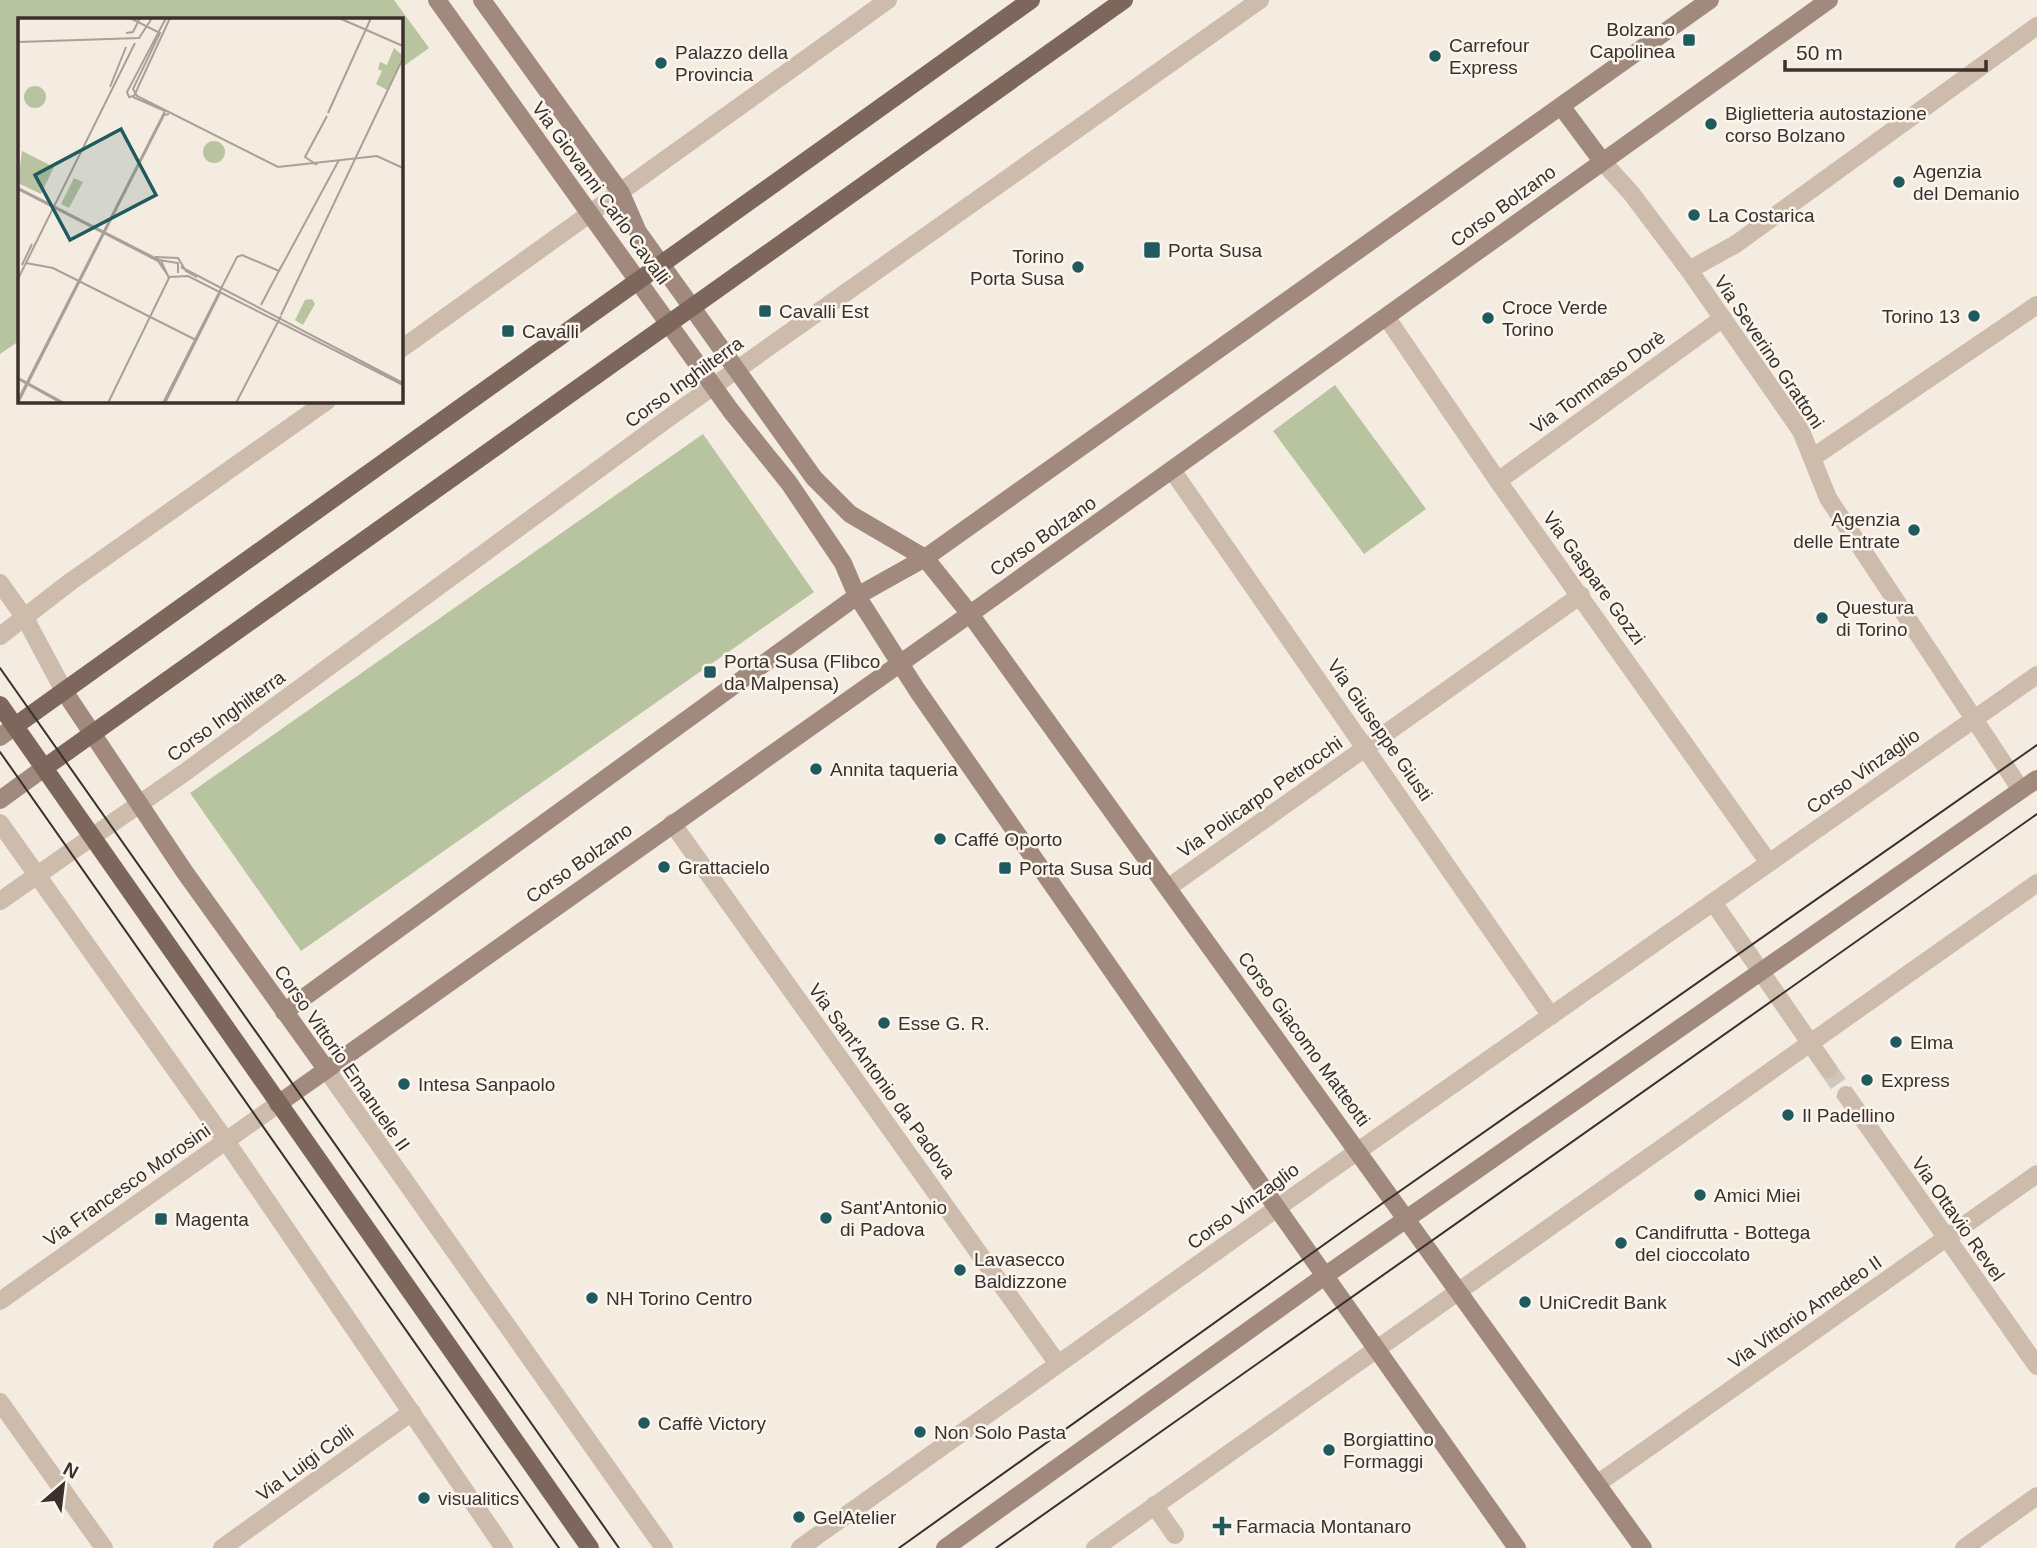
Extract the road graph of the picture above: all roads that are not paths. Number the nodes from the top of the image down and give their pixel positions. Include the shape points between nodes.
1 (437, 0) edge
2 (482, 0) edge
3 (888, 0) edge
4 (1031, 0) edge
5 (1124, 0) edge
6 (1260, 0) edge
7 (1710, 0) edge
8 (1829, 0) edge
9 (2037, 26) edge
10 (1561, 106) junction
11 (1602, 160) junction
12 (621, 193) junction
13 (590, 215) junction
14 (660, 264) junction
15 (1689, 270) junction
16 (638, 281) junction
17 (2037, 305) edge
18 (691, 307) junction
19 (1387, 318) junction
20 (1723, 318) junction
21 (668, 323) junction
22 (402, 348) edge
23 (737, 370) junction
24 (714, 387) junction
25 (326, 402) edge
26 (1812, 458) junction
27 (1172, 470) junction
28 (1498, 481) junction
29 (925, 558) junction
30 (0, 583) edge
31 (1581, 595) junction
32 (857, 596) junction
33 (970, 614) junction
34 (25, 618) junction
35 (0, 636) edge
36 (900, 664) junction
37 (2037, 675) edge
38 (64, 691) junction
39 (0, 705) edge
40 (1973, 719) junction
41 (7, 732) edge
42 (92, 735) junction
43 (1367, 748) junction
44 (44, 768) junction
45 (2037, 779) edge
46 (2021, 790) junction
47 (0, 800) edge
48 (139, 805) junction
49 (0, 823) edge
50 (672, 823) junction
51 (92, 837) junction
52 (1769, 863) junction
53 (37, 875) junction
54 (2037, 883) edge
55 (1169, 887) junction
56 (0, 901) edge
57 (1713, 902) junction
58 (1762, 971) junction
59 (284, 1012) junction
60 (1551, 1016) junction
61 (1810, 1043) junction
62 (326, 1069) junction
63 (1828, 1069) tunnel mouth
64 (1846, 1095) tunnel mouth
65 (278, 1104) junction
66 (226, 1141) junction
67 (1358, 1151) junction
68 (2037, 1174) edge
69 (1277, 1208) junction
70 (1407, 1218) junction
71 (1946, 1238) junction
72 (1326, 1275) junction
73 (1459, 1289) junction
74 (0, 1301) edge
75 (1375, 1348) junction
76 (1058, 1364) junction
77 (2037, 1366) edge
78 (0, 1402) edge
79 (412, 1412) junction
80 (1597, 1484) junction
81 (2037, 1496) edge
82 (1154, 1505) junction
83 (1175, 1535) dead end
84 (104, 1548) edge
85 (222, 1548) edge
86 (504, 1548) edge
87 (590, 1548) edge
88 (664, 1548) edge
89 (800, 1548) edge
90 (945, 1548) edge
91 (1095, 1548) edge
92 (1517, 1548) edge
93 (1643, 1548) edge
94 (1964, 1548) edge

1 - 13 street, Via Giovanni Carlo Cavalli
2 - 12 street, Via Giovanni Carlo Cavalli
3 - 12 street
4 - 14 main road
5 - 18 main road
6 - 23 street, Corso Inghilterra
7 - 10 street
8 - 11 street, Corso Bolzano
9 - 15 street via 1730,248
10 - 11 street
10 - 29 street
11 - 15 street, Via Severino Grattoni
11 - 19 street, Corso Bolzano
12 - 13 street
12 - 14 street, Via Giovanni Carlo Cavalli via 638,232
13 - 16 street, Via Giovanni Carlo Cavalli
13 - 22 street
14 - 16 main road
14 - 18 street, Via Giovanni Carlo Cavalli
15 - 20 street, Via Severino Grattoni
16 - 21 street, Via Giovanni Carlo Cavalli
16 - 38 main road
17 - 26 street
18 - 21 main road
18 - 23 street, Via Giovanni Carlo Cavalli
19 - 27 street, Corso Bolzano
19 - 28 street, Via Gaspare Gozzi
20 - 26 street, Via Severino Grattoni via 1801,431
20 - 28 street, Via Tommaso Dorè
21 - 24 street, Via Giovanni Carlo Cavalli
21 - 42 main road
23 - 24 street, Corso Inghilterra
23 - 29 street, Via Giovanni Carlo Cavalli via 835,502 881,535
24 - 32 street, Via Giovanni Carlo Cavalli via 833,547
24 - 48 street, Corso Inghilterra
25 - 34 street
26 - 40 street, Via Severino Grattoni via 1828,498
27 - 33 street, Corso Bolzano
27 - 43 street, Via Giuseppe Giusti
28 - 31 street, Via Gaspare Gozzi
29 - 32 street
29 - 33 street, Corso Giacomo Matteotti
30 - 34 street, Corso Vittorio Emanuele II
31 - 43 street, Via Policarpo Petrocchi
31 - 52 street, Via Gaspare Gozzi
32 - 36 street
32 - 59 street
33 - 36 street, Corso Bolzano
33 - 55 street, Corso Giacomo Matteotti
34 - 35 street
34 - 38 street, Corso Vittorio Emanuele II
36 - 50 street, Corso Bolzano
36 - 69 street
37 - 40 street, Corso Vinzaglio
38 - 41 main road
38 - 42 street, Corso Vittorio Emanuele II
39 - 41 main road
40 - 46 street, Via Severino Grattoni
40 - 52 street, Corso Vinzaglio
41 - 44 main road
42 - 44 main road
42 - 48 street, Corso Vittorio Emanuele II
43 - 55 street, Via Policarpo Petrocchi
43 - 60 street, Via Giuseppe Giusti
44 - 47 street
44 - 51 main road
45 - 46 street
46 - 58 street
48 - 51 street, Corso Inghilterra
48 - 59 street, Corso Vittorio Emanuele II
49 - 53 street
50 - 62 street, Corso Bolzano
50 - 76 street, Via Sant'Antonio da Padova
51 - 53 street, Corso Inghilterra
51 - 65 main road
52 - 57 street, Corso Vinzaglio
53 - 56 street, Corso Inghilterra
53 - 66 street
54 - 61 street
55 - 67 street, Corso Giacomo Matteotti
57 - 58 street
57 - 60 street, Corso Vinzaglio
58 - 61 street
58 - 70 street
59 - 62 street, Corso Vittorio Emanuele II
60 - 67 street, Corso Vinzaglio
61 - 63 street
61 - 73 street
62 - 65 street, Corso Bolzano
62 - 88 street, Corso Vittorio Emanuele II
64 - 71 street, Via Ottavio Revel
65 - 66 street, Via Francesco Morosini
65 - 87 main road
66 - 74 street, Via Francesco Morosini
66 - 79 street
67 - 69 street, Corso Vinzaglio
67 - 70 street, Corso Giacomo Matteotti
68 - 71 street, Via Vittorio Amedeo II
69 - 72 street
69 - 76 street, Corso Vinzaglio
70 - 72 street
70 - 73 street, Corso Giacomo Matteotti
71 - 77 street, Via Ottavio Revel
71 - 80 street, Via Vittorio Amedeo II
72 - 75 street
72 - 90 street
73 - 75 street
73 - 80 street, Corso Giacomo Matteotti
75 - 82 street
75 - 92 street
76 - 89 street, Corso Vinzaglio
78 - 84 street
79 - 85 street, Via Luigi Colli
79 - 86 street
80 - 93 street, Corso Giacomo Matteotti
81 - 94 street
82 - 83 street
82 - 91 street

